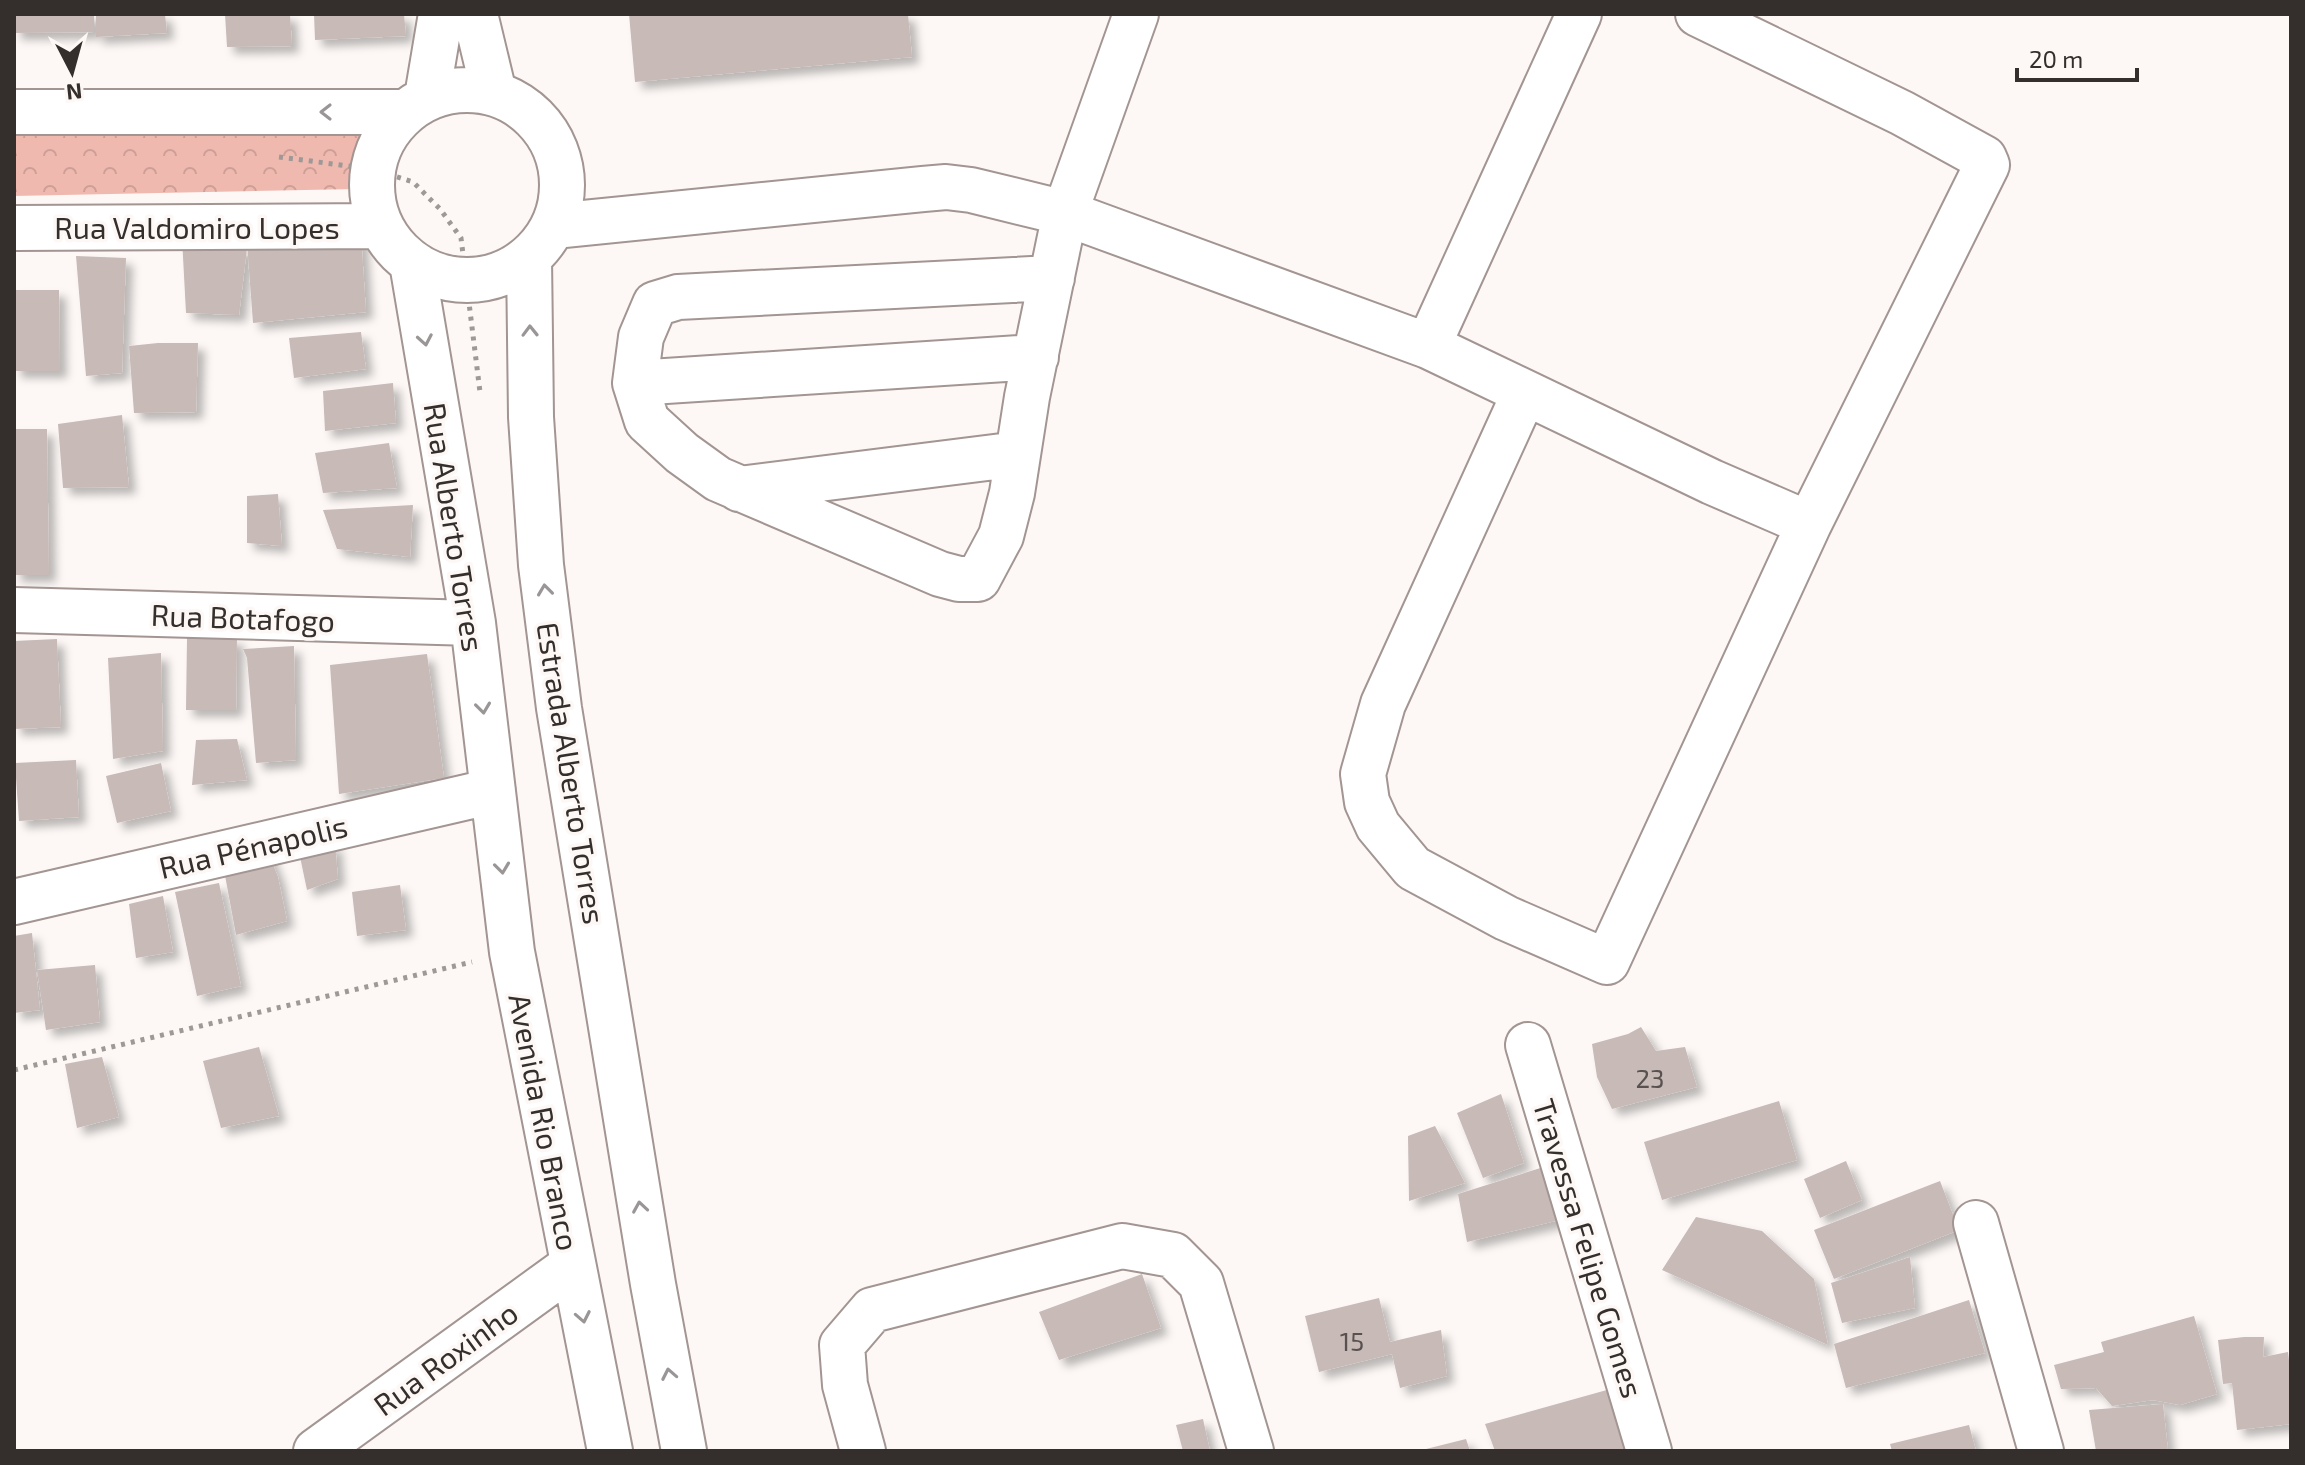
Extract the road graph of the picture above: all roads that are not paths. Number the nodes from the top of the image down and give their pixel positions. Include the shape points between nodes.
1 (441, 14) edge
2 (475, 14) edge
3 (1136, 14) edge
4 (1579, 14) edge
5 (1698, 14) edge
6 (494, 93) junction
7 (416, 104) junction
8 (14, 112) edge
9 (1065, 213) junction
10 (380, 226) junction
11 (14, 228) edge
12 (541, 242) junction
13 (412, 263) junction
14 (1052, 278) junction
15 (1428, 346) junction
16 (1036, 357) junction
17 (635, 383) junction
18 (1524, 394) junction
19 (1018, 454) junction
20 (737, 489) junction
21 (1809, 524) junction
22 (14, 610) edge
23 (473, 623) junction
24 (493, 791) junction
25 (14, 902) edge
26 (1528, 1045) dead end
27 (1976, 1223) dead end
28 (573, 1265) junction
29 (316, 1451) edge
30 (610, 1451) edge
31 (684, 1451) edge
32 (863, 1451) edge
33 (1251, 1451) edge
34 (1649, 1451) edge
35 (2041, 1451) edge

1 - 7 street
2 - 6 street
3 - 9 street
4 - 15 street
5 - 21 street via 1902,113 1984,158 1987,165
6 - 7 street via 460,89
6 - 12 street, Estrada Alberto Torres via 519,104 540,122 555,146 562,200
7 -> 8 street
7 - 10 street via 383,138 372,169 371,199
9 - 12 street via 946,187
9 - 14 street
9 - 15 street
10 - 11 street, Rua Valdomiro Lopes
10 - 13 street
12 - 13 street via 510,270 488,278 446,278
31 -> 12 street, Estrada Alberto Torres via 559,708 541,565 531,417
13 -> 23 street, Rua Alberto Torres
14 - 16 street
14 - 17 street via 678,297 655,304 641,337
15 - 18 street
16 - 17 street
16 - 19 street
17 - 20 street via 647,421 682,453
18 - 21 street
18 - 21 street via 1383,704 1363,774 1378,826 1413,868 1506,918 1607,962
19 - 20 street
19 - 20 street via 1001,536 978,579 940,574
22 - 23 street, Rua Botafogo
23 -> 24 street, Rua Alberto Torres
24 - 25 street, Rua Pénapolis
24 -> 28 street, Avenida Rio Branco via 512,952
26 - 34 street, Travessa Felipe Gomes
27 - 35 street
28 - 29 street, Rua Roxinho
28 -> 30 street, Avenida Rio Branco
32 - 33 street via 845,1385 842,1345 872,1310 1122,1246 1173,1255 1201,1283

